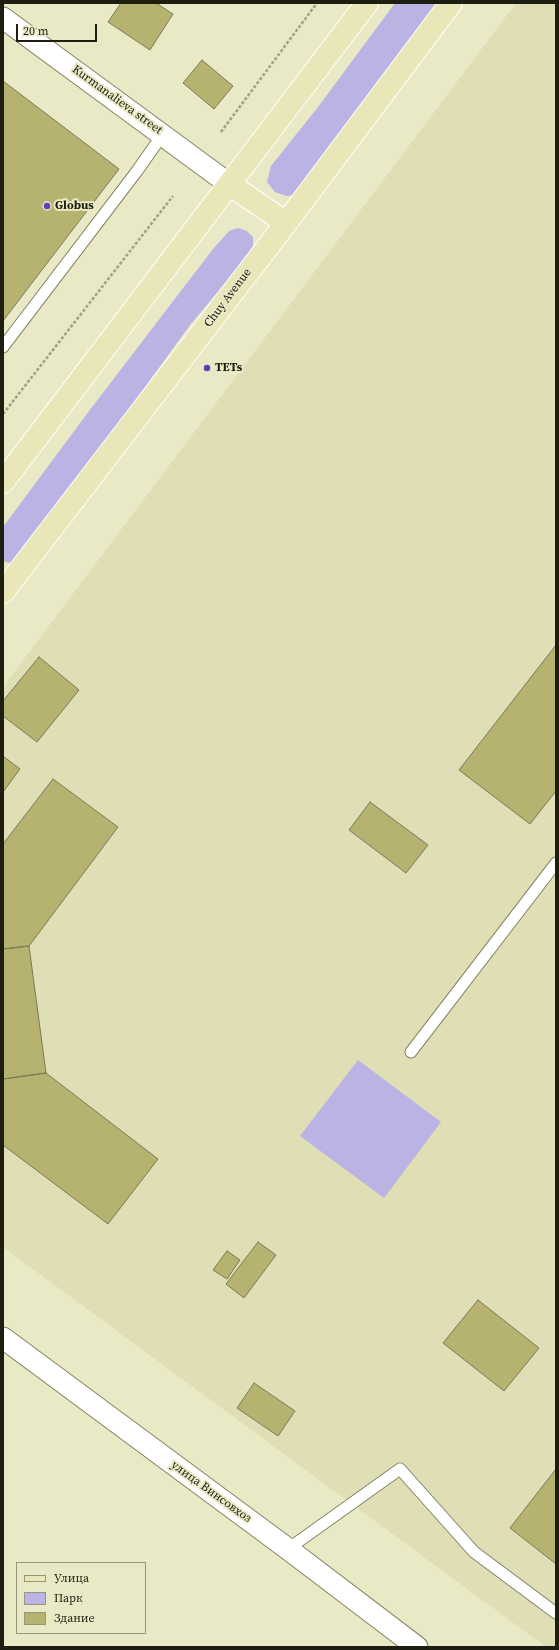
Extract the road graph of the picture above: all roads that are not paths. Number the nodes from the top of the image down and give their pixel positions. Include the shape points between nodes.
1 (367, 3) edge
2 (452, 3) edge
3 (3, 18) edge
4 (163, 134) junction
5 (230, 184) junction
6 (286, 223) junction
7 (3, 347) edge
8 (3, 482) edge
9 (5, 585) edge
10 (556, 863) edge
11 (411, 1052) dead end
12 (3, 1338) edge
13 (288, 1549) junction
14 (556, 1612) edge
15 (417, 1647) edge

1 - 5 main road
2 - 6 main road, Chuy Avenue
3 - 4 street, Kurmanalieva street
4 - 5 street, Kurmanalieva street
4 - 7 lane
5 - 6 main road
5 - 8 main road
6 - 9 main road, Chuy Avenue
10 - 11 lane
12 - 13 street, улица Винсовхоз
13 - 14 lane via 400,1469 474,1552
13 - 15 street, улица Винсовхоз

